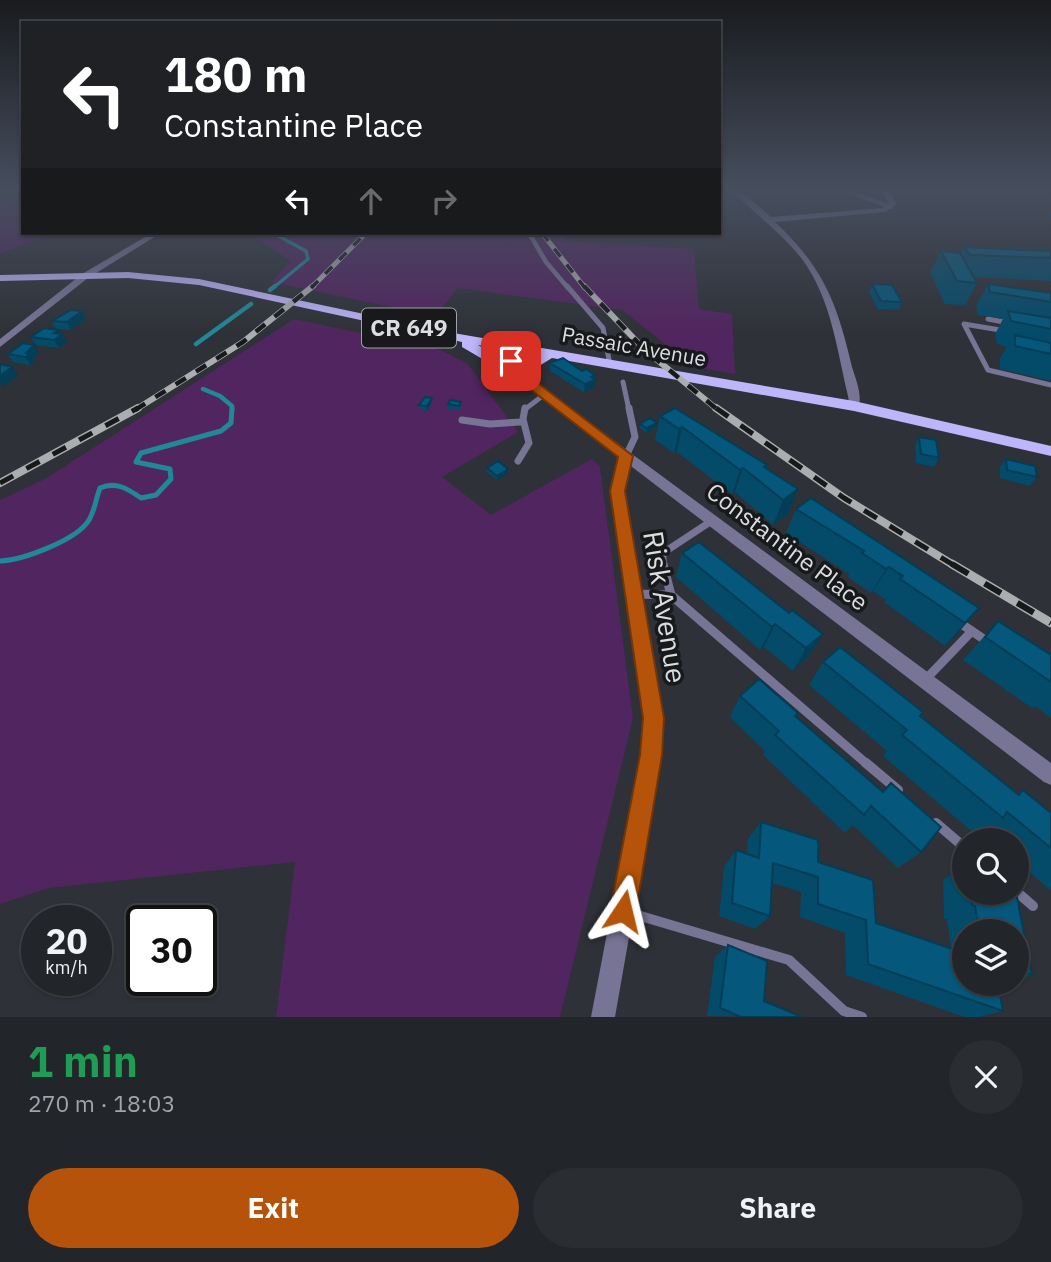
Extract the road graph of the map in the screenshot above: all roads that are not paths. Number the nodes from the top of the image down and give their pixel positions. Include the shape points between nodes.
1 (148, 238) edge
2 (532, 238) edge
3 (787, 238) edge
4 (85, 276) junction
5 (0, 278) edge
6 (989, 319) dead end
7 (1013, 324) edge
8 (1014, 333) edge
9 (459, 338) junction
10 (0, 344) edge
11 (509, 347) junction
12 (549, 354) junction
13 (610, 365) junction
14 (525, 380) junction
15 (623, 382) dead end
16 (1051, 385) edge
17 (545, 394) junction
18 (854, 406) junction
19 (462, 420) dead end
20 (520, 422) junction
21 (1051, 451) edge
22 (626, 456) junction
23 (518, 461) dead end
24 (714, 520) junction
25 (635, 594) junction
26 (671, 595) junction
27 (951, 617) edge
28 (972, 631) junction
29 (1000, 651) edge
30 (925, 679) junction
31 (1051, 775) edge
32 (901, 793) edge
33 (922, 811) edge
34 (952, 837) edge
35 (1029, 902) edge
36 (1033, 906) dead end
37 (623, 911) junction
38 (603, 1017) edge
39 (862, 1017) edge

1 - 4 street
2 - 13 lane via 546,262 603,328
3 - 18 street via 806,259 826,296
4 - 5 main road, Passaic Avenue / CR 649
4 - 9 main road, Passaic Avenue / CR 649 via 152,276 199,282
4 - 10 street
6 - 7 lane
8 - 16 lane via 964,324 988,370
9 - 11 main road, Passaic Avenue / CR 649
9 - 14 main road
11 - 12 main road, Passaic Avenue
11 - 14 street, Constantine Place via 511,361
12 - 13 main road, Passaic Avenue
12 - 14 main road via 534,364
13 - 18 main road, Passaic Avenue
14 - 17 street, Constantine Place
15 - 22 lane via 635,438
17 - 20 lane via 526,406
17 - 22 street, Constantine Place
18 - 21 main road, Passaic Avenue
19 - 20 lane
20 - 23 lane via 529,443
22 - 24 street, Constantine Place
22 - 25 street, Risk Avenue via 617,491
24 - 26 lane via 663,553
24 - 30 street, Constantine Place
25 - 26 lane
25 - 37 street, Risk Avenue via 654,718
26 - 32 lane
27 - 28 lane
28 - 29 lane
28 - 30 lane
30 - 31 street, Constantine Place
33 - 34 lane
35 - 36 lane
37 - 38 street, Risk Avenue
37 - 39 lane via 789,960 844,1011

